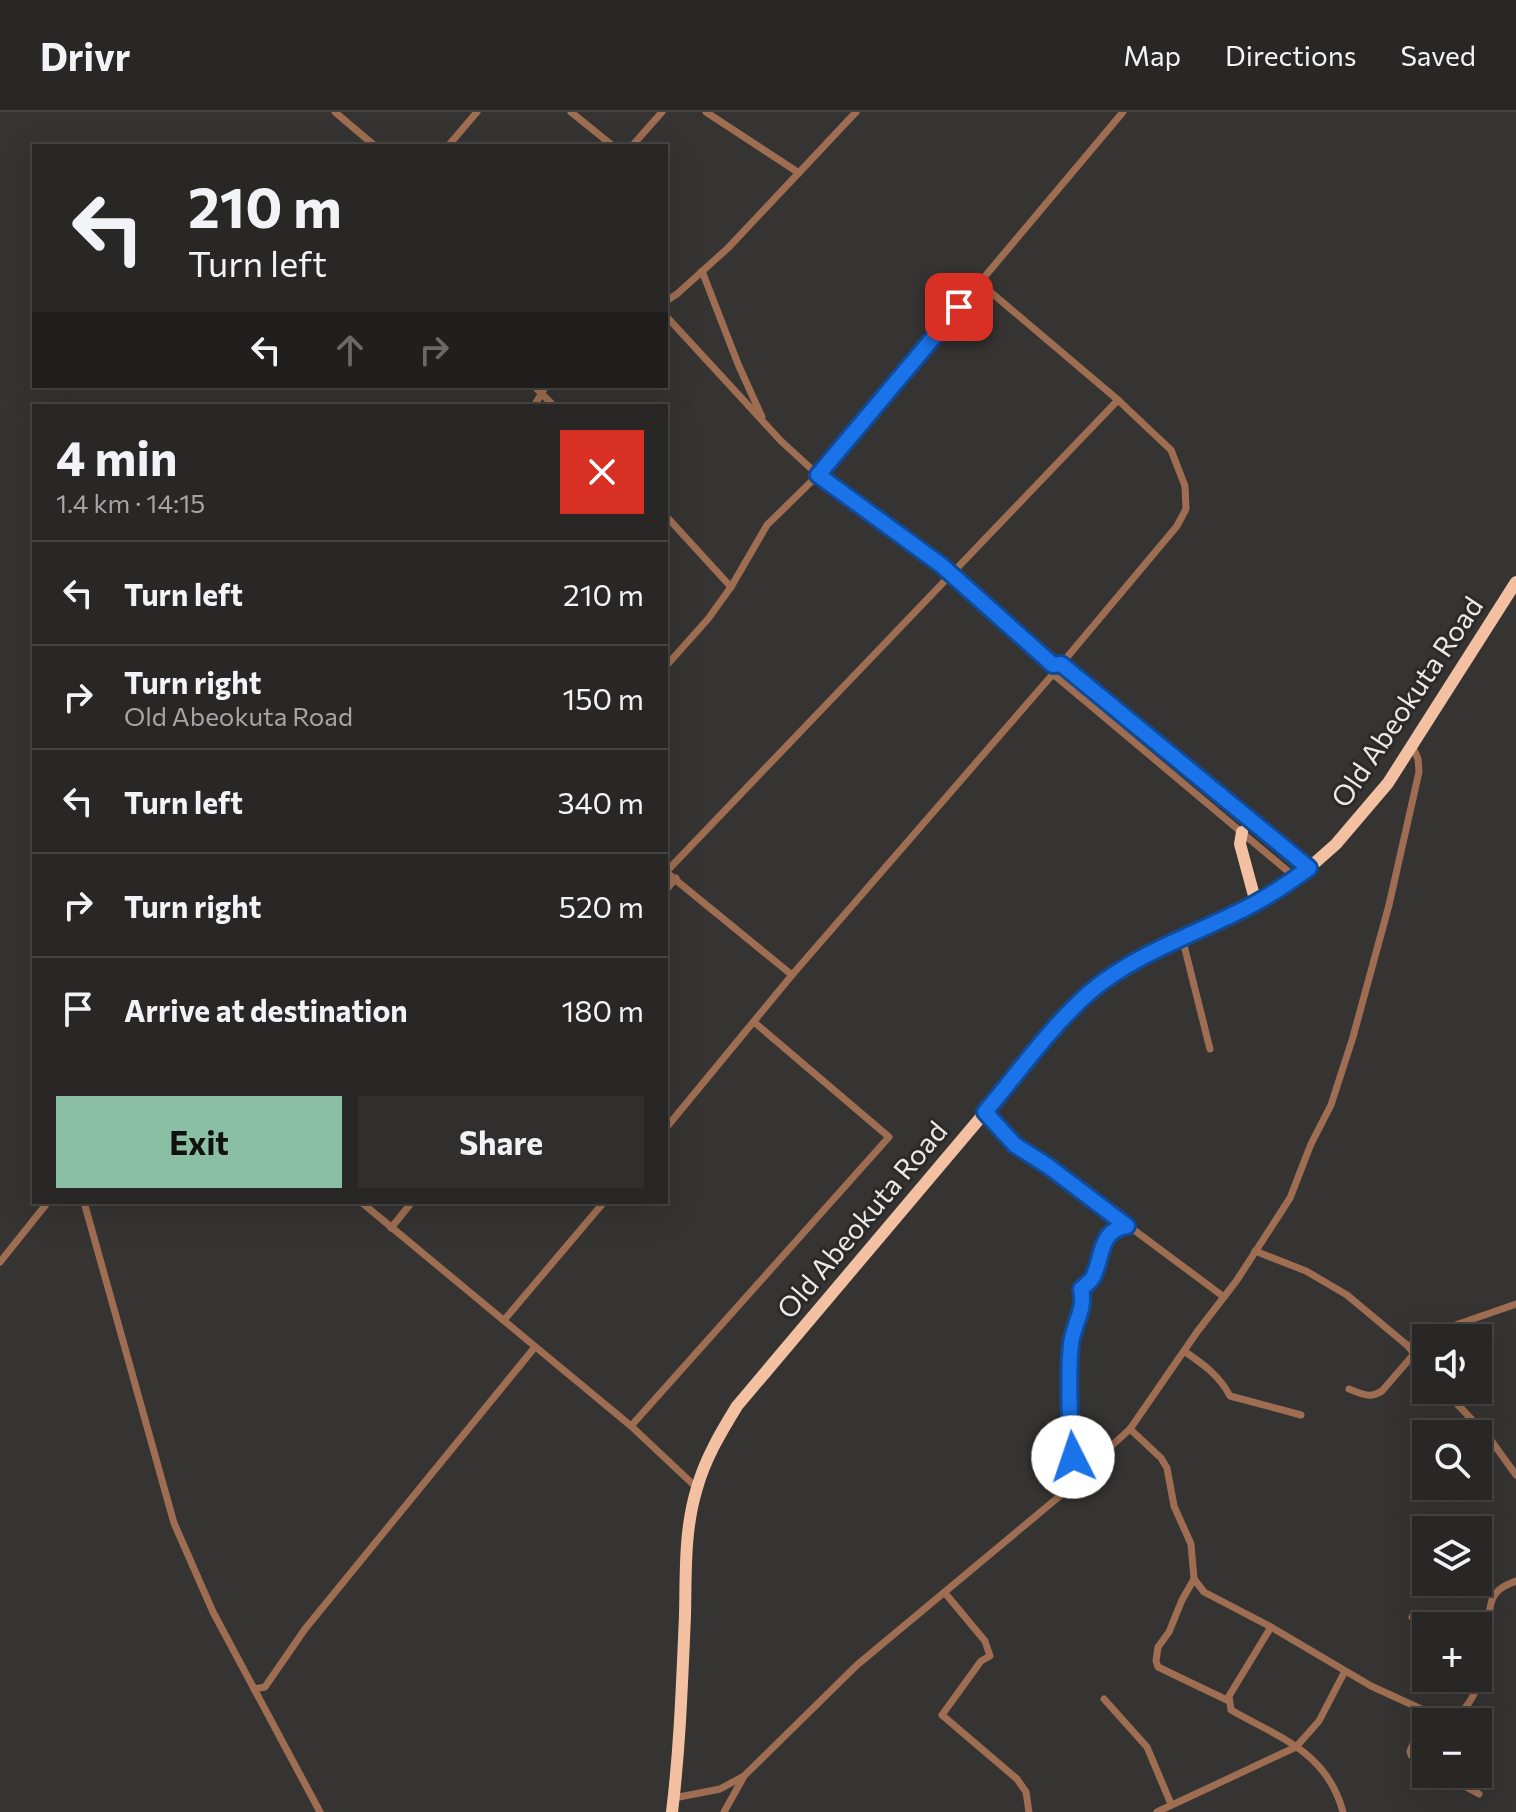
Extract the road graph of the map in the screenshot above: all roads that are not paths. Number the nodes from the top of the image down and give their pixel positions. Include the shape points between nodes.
1 (335, 112) edge
2 (477, 112) edge
3 (571, 112) edge
4 (662, 112) edge
5 (706, 112) edge
6 (856, 112) edge
7 (1123, 112) edge
8 (373, 144) edge
9 (450, 144) edge
10 (611, 144) edge
11 (634, 144) edge
12 (799, 173) junction
13 (702, 271) junction
14 (980, 283) junction
15 (668, 299) edge
16 (668, 318) edge
17 (1118, 400) junction
18 (765, 423) junction
19 (818, 475) junction
20 (668, 518) edge
21 (952, 575) junction
22 (1516, 582) edge
23 (731, 587) junction
24 (668, 664) edge
25 (1056, 668) junction
26 (1412, 745) junction
27 (1254, 822) junction
28 (1242, 832) junction
29 (1309, 868) junction
30 (668, 870) edge
31 (668, 873) edge
32 (676, 878) junction
33 (1296, 878) junction
34 (668, 888) edge
35 (1256, 903) junction
36 (1182, 937) junction
37 (792, 975) junction
38 (754, 1022) junction
39 (1210, 1049) dead end
40 (985, 1112) junction
41 (668, 1126) edge
42 (46, 1204) edge
43 (85, 1204) edge
44 (363, 1204) edge
45 (410, 1204) edge
46 (602, 1204) edge
47 (1127, 1226) junction
48 (391, 1228) junction
49 (1255, 1251) junction
50 (0, 1262) edge
51 (1224, 1297) junction
52 (1516, 1304) edge
53 (505, 1319) junction
54 (1408, 1346) junction
55 (535, 1347) junction
56 (1184, 1351) junction
57 (1412, 1353) edge
58 (1412, 1356) edge
59 (1349, 1389) dead end
60 (1457, 1404) edge
61 (1301, 1415) dead end
62 (631, 1426) junction
63 (1130, 1429) junction
64 (1084, 1467) junction
65 (1516, 1475) edge
66 (697, 1488) junction
67 (1194, 1579) junction
68 (1516, 1581) edge
69 (945, 1593) junction
70 (1490, 1612) edge
71 (1271, 1627) junction
72 (1345, 1671) junction
73 (254, 1689) junction
74 (1104, 1699) dead end
75 (1229, 1701) junction
76 (1417, 1708) edge
77 (1296, 1747) junction
78 (744, 1776) junction
79 (1468, 1788) edge
80 (1479, 1794) dead end
81 (674, 1798) junction
82 (1171, 1804) junction
83 (1342, 1810) edge
84 (320, 1812) edge
85 (672, 1812) edge
86 (724, 1812) edge
87 (1029, 1812) edge
88 (1157, 1812) edge
89 (1331, 1812) edge

1 - 8 street
2 - 9 street
3 - 10 street
4 - 11 street
5 - 12 street
6 - 12 street
7 - 14 street
12 - 13 street
13 - 15 street
13 - 18 street
14 - 17 street
14 - 19 street
16 - 18 street
17 - 21 street
17 - 25 street via 1171,450 1185,486 1186,509
18 - 19 street
19 - 21 street
19 - 23 street via 767,525
20 - 23 street
21 - 25 street
21 - 30 street
22 - 26 highway, Old Abeokuta Road
23 - 24 street
25 - 27 street
25 - 28 street
25 - 37 street
26 - 29 highway, Old Abeokuta Road via 1362,817
26 - 49 street via 1419,772 1353,1037 1331,1105 1290,1198
27 - 28 street
27 - 29 street
28 - 33 street
28 - 35 highway via 1240,844
29 - 33 highway, Old Abeokuta Road
31 - 32 street
32 - 34 street
32 - 37 street
33 - 35 highway, Old Abeokuta Road
35 - 36 highway, Old Abeokuta Road
36 - 39 street
36 - 40 highway, Old Abeokuta Road via 1091,992
37 - 38 street
38 - 41 street
38 - 62 street via 889,1137
40 - 47 street via 1015,1145
40 - 66 highway, Old Abeokuta Road via 737,1406 716,1439
42 - 50 street
43 - 73 street via 174,1523
44 - 48 street
45 - 48 street
46 - 53 street
47 - 51 street
47 - 64 street via 1108,1236 1093,1278 1081,1289 1084,1302 1071,1345 1070,1447
48 - 53 street
49 - 51 street
49 - 54 street via 1336,1288
51 - 56 street
52 - 54 street
53 - 55 street
54 - 57 street
55 - 62 street
55 - 73 street via 305,1629 265,1687
56 - 61 street via 1209,1368 1230,1396
56 - 63 street
58 - 59 street via 1376,1395
60 - 65 street
62 - 66 street
63 - 64 street
63 - 67 street via 1167,1468 1174,1506 1191,1544
64 - 69 street via 1073,1485
66 - 81 highway, Old Abeokuta Road via 686,1565
67 - 71 street via 1204,1592
67 - 75 street via 1158,1647 1156,1661 1158,1667
68 - 70 street via 1496,1591
69 - 78 street via 847,1673
69 - 87 street via 985,1641 990,1656 942,1715 1017,1779 1026,1792
71 - 72 street
71 - 75 street
72 - 76 street
72 - 77 street via 1319,1721
73 - 84 street
74 - 82 street via 1147,1747
75 - 77 street via 1231,1710
77 - 82 street
77 - 83 street via 1325,1771
78 - 81 street via 720,1789
78 - 86 street
79 - 80 street
81 - 85 highway, Old Abeokuta Road
82 - 88 street
83 - 89 street

